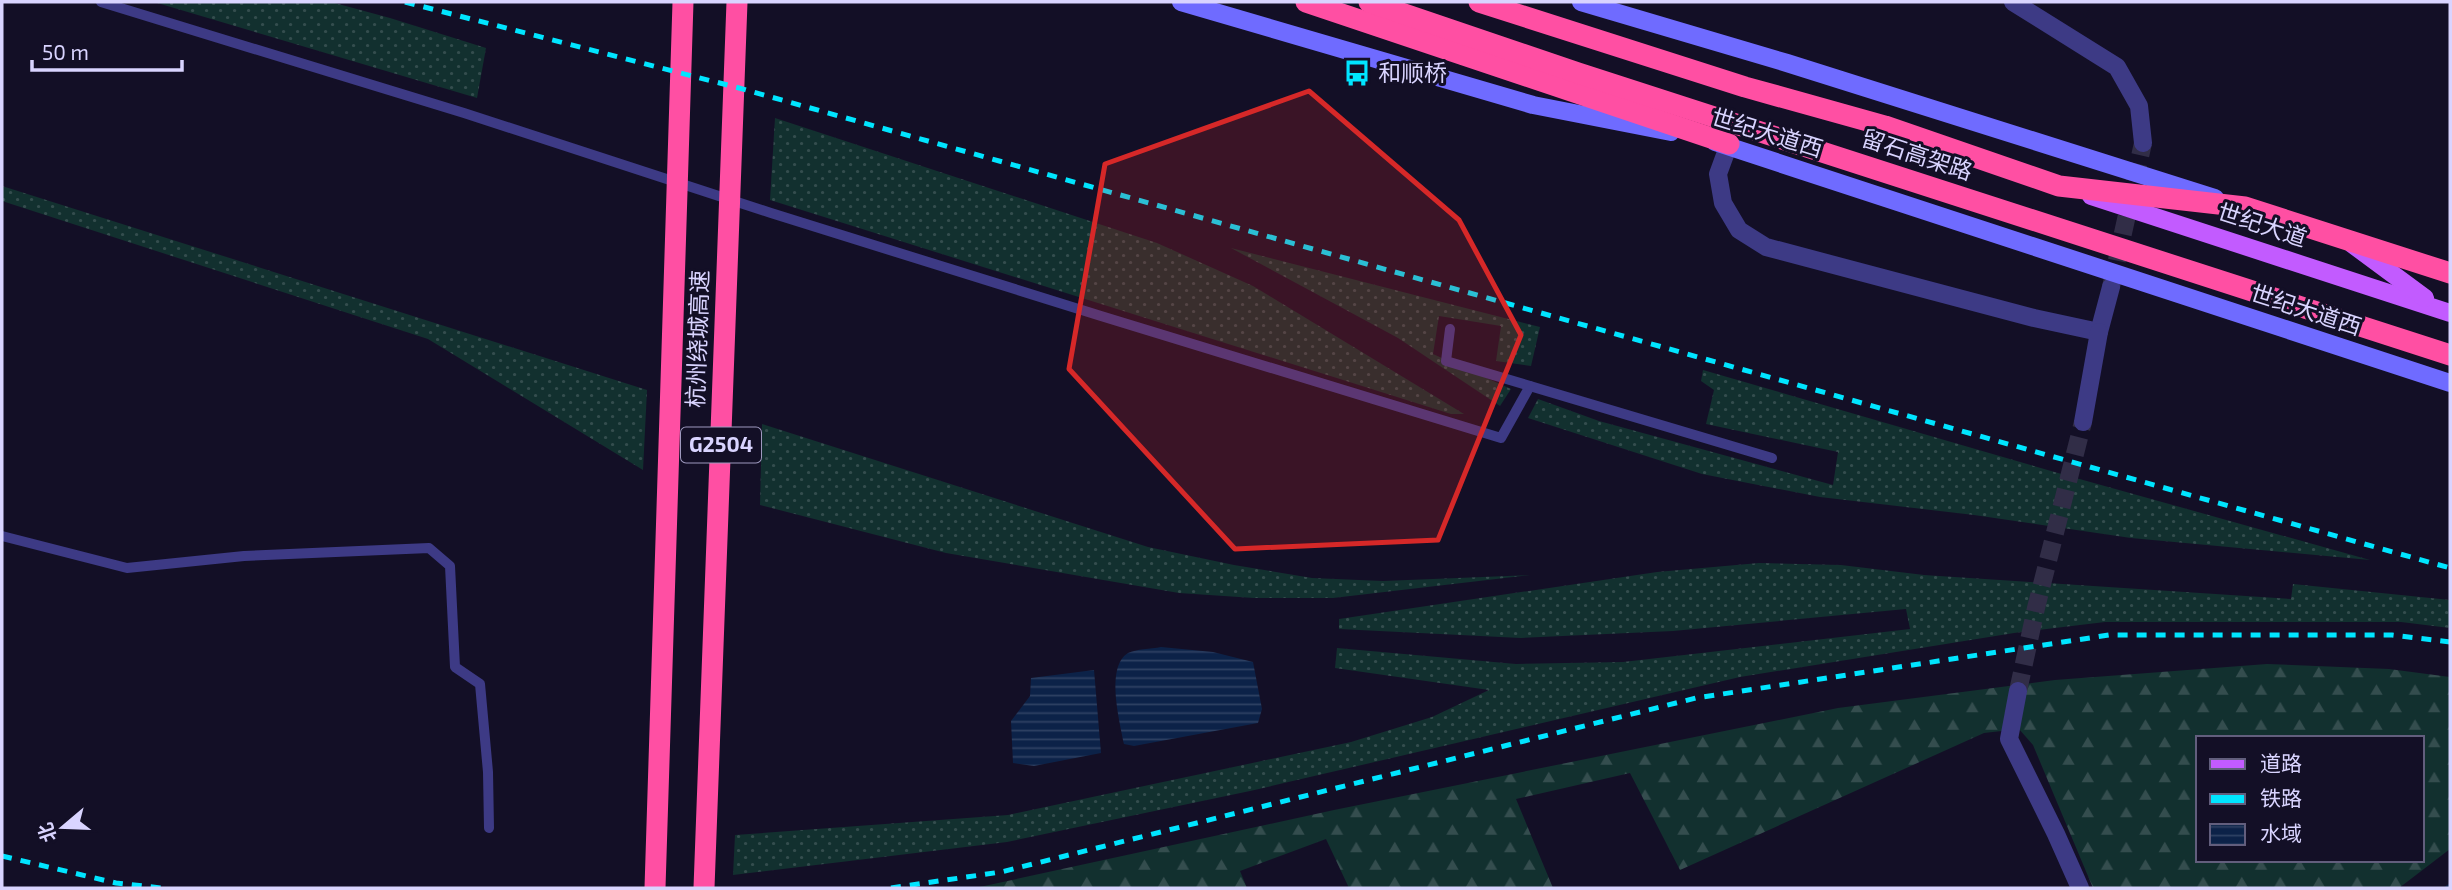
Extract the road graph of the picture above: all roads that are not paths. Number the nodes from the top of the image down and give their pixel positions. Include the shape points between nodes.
1 (101, 2) edge
2 (683, 2) edge
3 (737, 2) edge
4 (1181, 2) edge
5 (1306, 2) edge
6 (1369, 2) edge
7 (1479, 2) edge
8 (1581, 2) edge
9 (2013, 2) edge
10 (1615, 6) edge
11 (2143, 143) tunnel mouth
12 (1729, 144) junction
13 (2059, 186) junction
14 (2245, 207) junction
15 (2344, 239) junction
16 (2450, 273) edge
17 (2111, 287) tunnel mouth
18 (2444, 311) edge
19 (1450, 329) dead end
20 (2099, 332) junction
21 (2450, 355) edge
22 (2450, 383) edge
23 (1530, 386) junction
24 (2083, 422) tunnel mouth
25 (1773, 457) dead end
26 (2, 537) edge
27 (2018, 691) tunnel mouth
28 (489, 828) dead end
29 (655, 888) edge
30 (704, 888) edge
31 (2080, 888) edge

1 - 23 lane via 1501,438
2 - 29 highway, 杭州绕城高速 / G2504
3 - 30 highway, 杭州绕城高速 / G2504
4 - 12 main road, 世纪大道西 via 1534,105
5 - 12 highway
6 - 21 highway, 留石高架路
7 - 13 highway, 留石高架路 via 1745,87 1885,126
8 - 10 main road
9 - 11 street via 2117,67 2139,106
10 - 14 main road
12 - 20 street via 1717,174 1723,203 1739,230 1766,247
12 - 22 main road, 世纪大道西
13 - 14 highway, 留石高架路
13 - 18 main road, 世纪大道
14 - 15 highway, 留石高架路
15 - 16 highway, 留石高架路
15 - 18 main road
17 - 20 street
19 - 23 lane via 1446,361
20 - 24 street
23 - 25 lane
26 - 28 lane via 127,568 244,556 429,548 450,566 455,667 480,684
27 - 31 street via 2009,740

